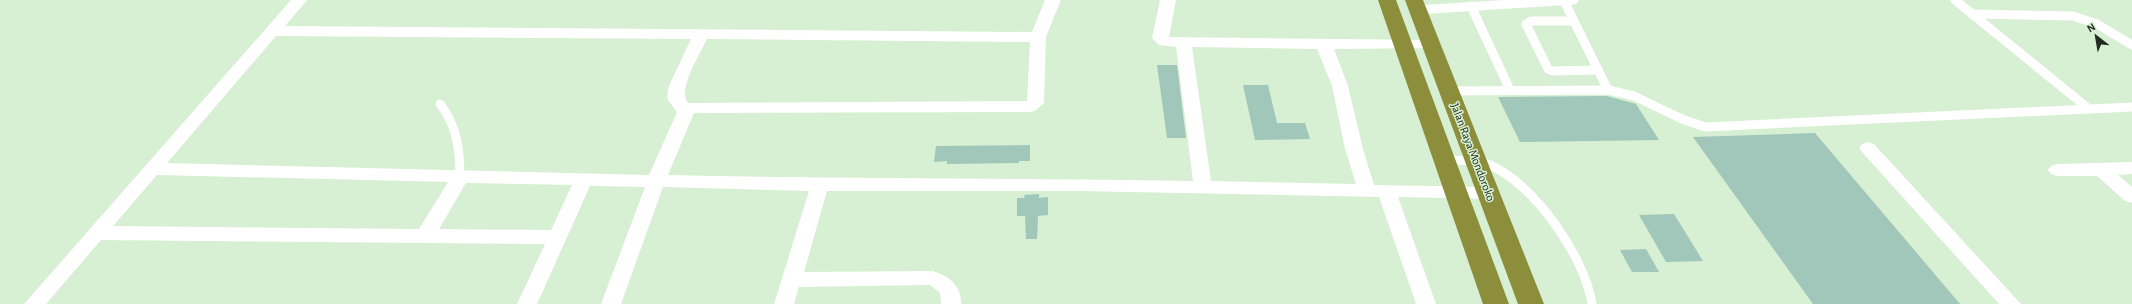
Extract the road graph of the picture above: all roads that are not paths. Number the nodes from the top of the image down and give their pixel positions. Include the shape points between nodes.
1 (299, 0) edge
2 (1053, 0) edge
3 (1168, 0) edge
4 (1387, 0) edge
5 (1574, 0) edge
6 (1955, 0) edge
7 (1564, 1) edge
8 (1415, 5) edge
9 (1471, 6) junction
10 (1972, 14) junction
11 (1574, 21) junction
12 (271, 31) junction
13 (701, 35) junction
14 (1038, 37) junction
15 (1183, 42) junction
16 (1324, 45) junction
17 (1403, 45) junction
18 (1431, 45) junction
19 (2132, 45) edge
20 (1598, 70) junction
21 (1449, 90) junction
22 (1510, 90) junction
23 (1608, 90) junction
24 (440, 104) dead end
25 (2132, 107) edge
26 (683, 108) junction
27 (2089, 109) junction
28 (1868, 148) dead end
29 (1444, 160) junction
30 (1476, 161) junction
31 (2132, 168) edge
32 (153, 169) junction
33 (2057, 170) dead end
34 (2101, 170) junction
35 (460, 177) junction
36 (584, 179) junction
37 (656, 181) junction
38 (820, 185) junction
39 (1203, 188) junction
40 (1377, 191) junction
41 (1456, 192) junction
42 (1488, 193) junction
43 (2132, 197) edge
44 (98, 233) junction
45 (425, 236) junction
46 (558, 237) junction
47 (791, 280) junction
48 (34, 304) edge
49 (527, 304) edge
50 (611, 304) edge
51 (784, 304) edge
52 (951, 304) edge
53 (1426, 304) edge
54 (1496, 304) edge
55 (1532, 304) edge
56 (1592, 304) edge
57 (2012, 304) edge

1 - 12 street
2 - 14 street
3 - 15 street via 1160,38 1164,42
4 - 17 highway
5 - 7 lane
6 - 10 lane
7 - 9 lane
7 - 11 lane
8 - 9 lane
8 - 18 highway, Jalan Raya Mondoroko
9 - 22 lane
10 - 19 lane via 2073,16 2097,24
10 - 27 lane
11 - 20 lane
11 - 20 lane via 1531,21 1526,24 1548,69
12 - 13 street
12 - 32 street
13 - 14 street
13 - 26 street via 676,88 676,99
14 - 26 street via 1035,102 1029,107
15 - 16 street
15 - 39 street
16 - 17 street
16 - 40 street via 1340,86 1354,149
17 - 18 street
17 - 29 highway
18 - 21 highway, Jalan Raya Mondoroko
20 - 23 lane
21 - 22 lane
21 - 30 highway, Jalan Raya Mondoroko
22 - 23 lane
23 - 27 lane via 1646,100 1682,119 1705,127
24 - 35 lane via 449,113 454,129
25 - 27 lane
26 - 37 street via 685,114
28 - 57 street
29 - 30 lane
29 - 41 highway
30 - 42 highway, Jalan Raya Mondoroko
30 - 56 lane via 1495,168 1528,192 1560,232 1590,287
31 - 34 street
32 - 35 street
32 - 44 street
33 - 34 street
34 - 43 street
35 - 36 street
35 - 45 street
36 - 37 street
36 - 46 street
37 - 38 street
37 - 50 street
38 - 39 street via 1077,185
38 - 47 street
39 - 40 street
40 - 41 street
40 - 53 street
41 - 42 street
41 - 54 highway
42 - 55 highway, Jalan Raya Mondoroko
44 - 45 street
44 - 48 street
45 - 46 street
46 - 49 street
47 - 51 street
47 - 52 street via 933,278 948,286 952,295

